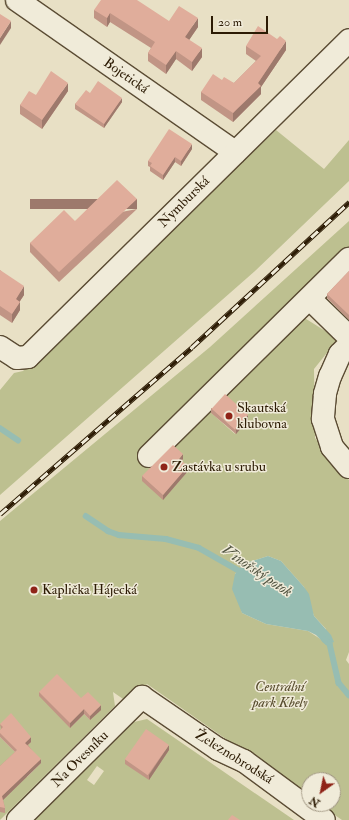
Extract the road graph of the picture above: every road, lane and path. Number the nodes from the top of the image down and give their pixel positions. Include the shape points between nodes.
1 (17, 0) edge
2 (349, 40) edge
3 (235, 152) junction
4 (349, 259) edge
5 (310, 299) junction
6 (349, 337) edge
7 (349, 345) edge
8 (8, 353) edge
9 (149, 456) dead end
10 (349, 467) edge
11 (142, 697) joint
12 (18, 820) edge
13 (324, 820) edge

1 - 3 street, Bojetická
2 - 3 street, Nymburská
3 - 8 street, Nymburská via 28,357
4 - 5 street
5 - 6 street
5 - 9 street
7 - 10 street via 340,354 330,376 325,394 323,419 332,447
11 - 12 street, Na Ovesníku
11 - 13 street, Železnobrodská via 218,749 244,761

